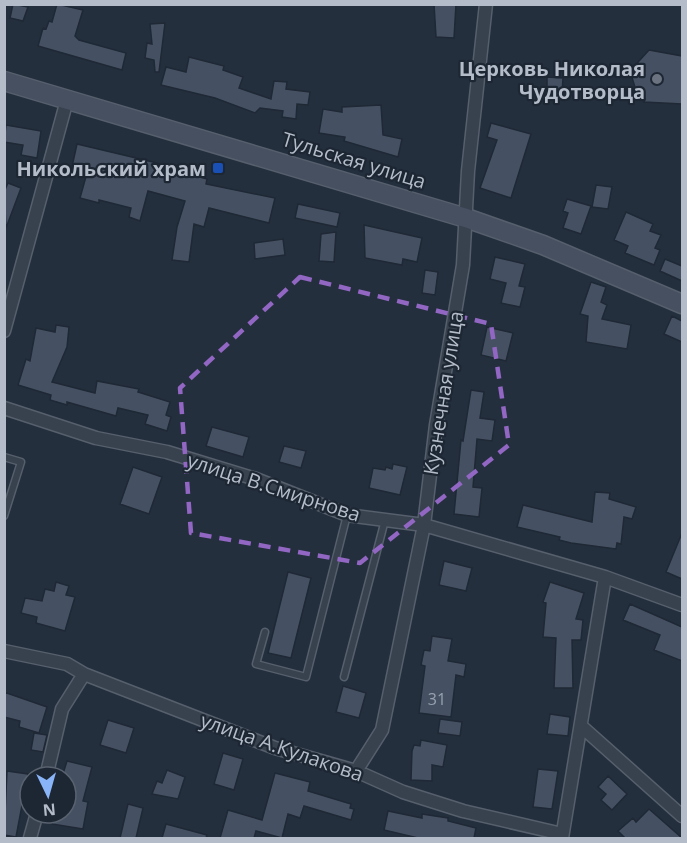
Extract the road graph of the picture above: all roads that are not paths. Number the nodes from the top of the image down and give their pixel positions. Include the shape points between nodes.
1 (486, 4) edge
2 (4, 81) edge
3 (68, 100) junction
4 (466, 218) junction
5 (682, 304) edge
6 (4, 331) edge
7 (4, 408) edge
8 (4, 457) edge
9 (347, 515) junction
10 (4, 516) edge
11 (385, 520) junction
12 (424, 525) junction
13 (605, 577) junction
14 (682, 605) edge
15 (265, 633) dead end
16 (4, 651) edge
17 (84, 674) junction
18 (344, 677) dead end
19 (581, 726) junction
20 (49, 765) edge
21 (356, 771) junction
22 (682, 816) edge
23 (562, 836) edge

1 - 4 street, Кузнечная улица
2 - 3 main road, Тульская улица
3 - 4 main road, Тульская улица
3 - 6 street
4 - 5 main road, Тульская улица via 543,245
4 - 12 street, Кузнечная улица via 463,265
7 - 9 street, улица В.Смирнова via 96,438 167,452 256,479
8 - 10 lane via 21,462
9 - 11 street, улица В.Смирнова
9 - 15 lane via 306,677 256,664
11 - 12 street, улица В.Смирнова
11 - 18 lane
12 - 13 street, улица В.Смирнова
12 - 21 street, Кузнечная улица via 382,729
13 - 14 street, улица В.Смирнова
13 - 19 street
16 - 17 street, улица А.Кулакова via 67,664
17 - 20 street via 63,709
17 - 21 street, улица А.Кулакова via 275,748
19 - 22 street
19 - 23 street
21 - 23 street, улица А.Кулакова via 403,792 463,811

